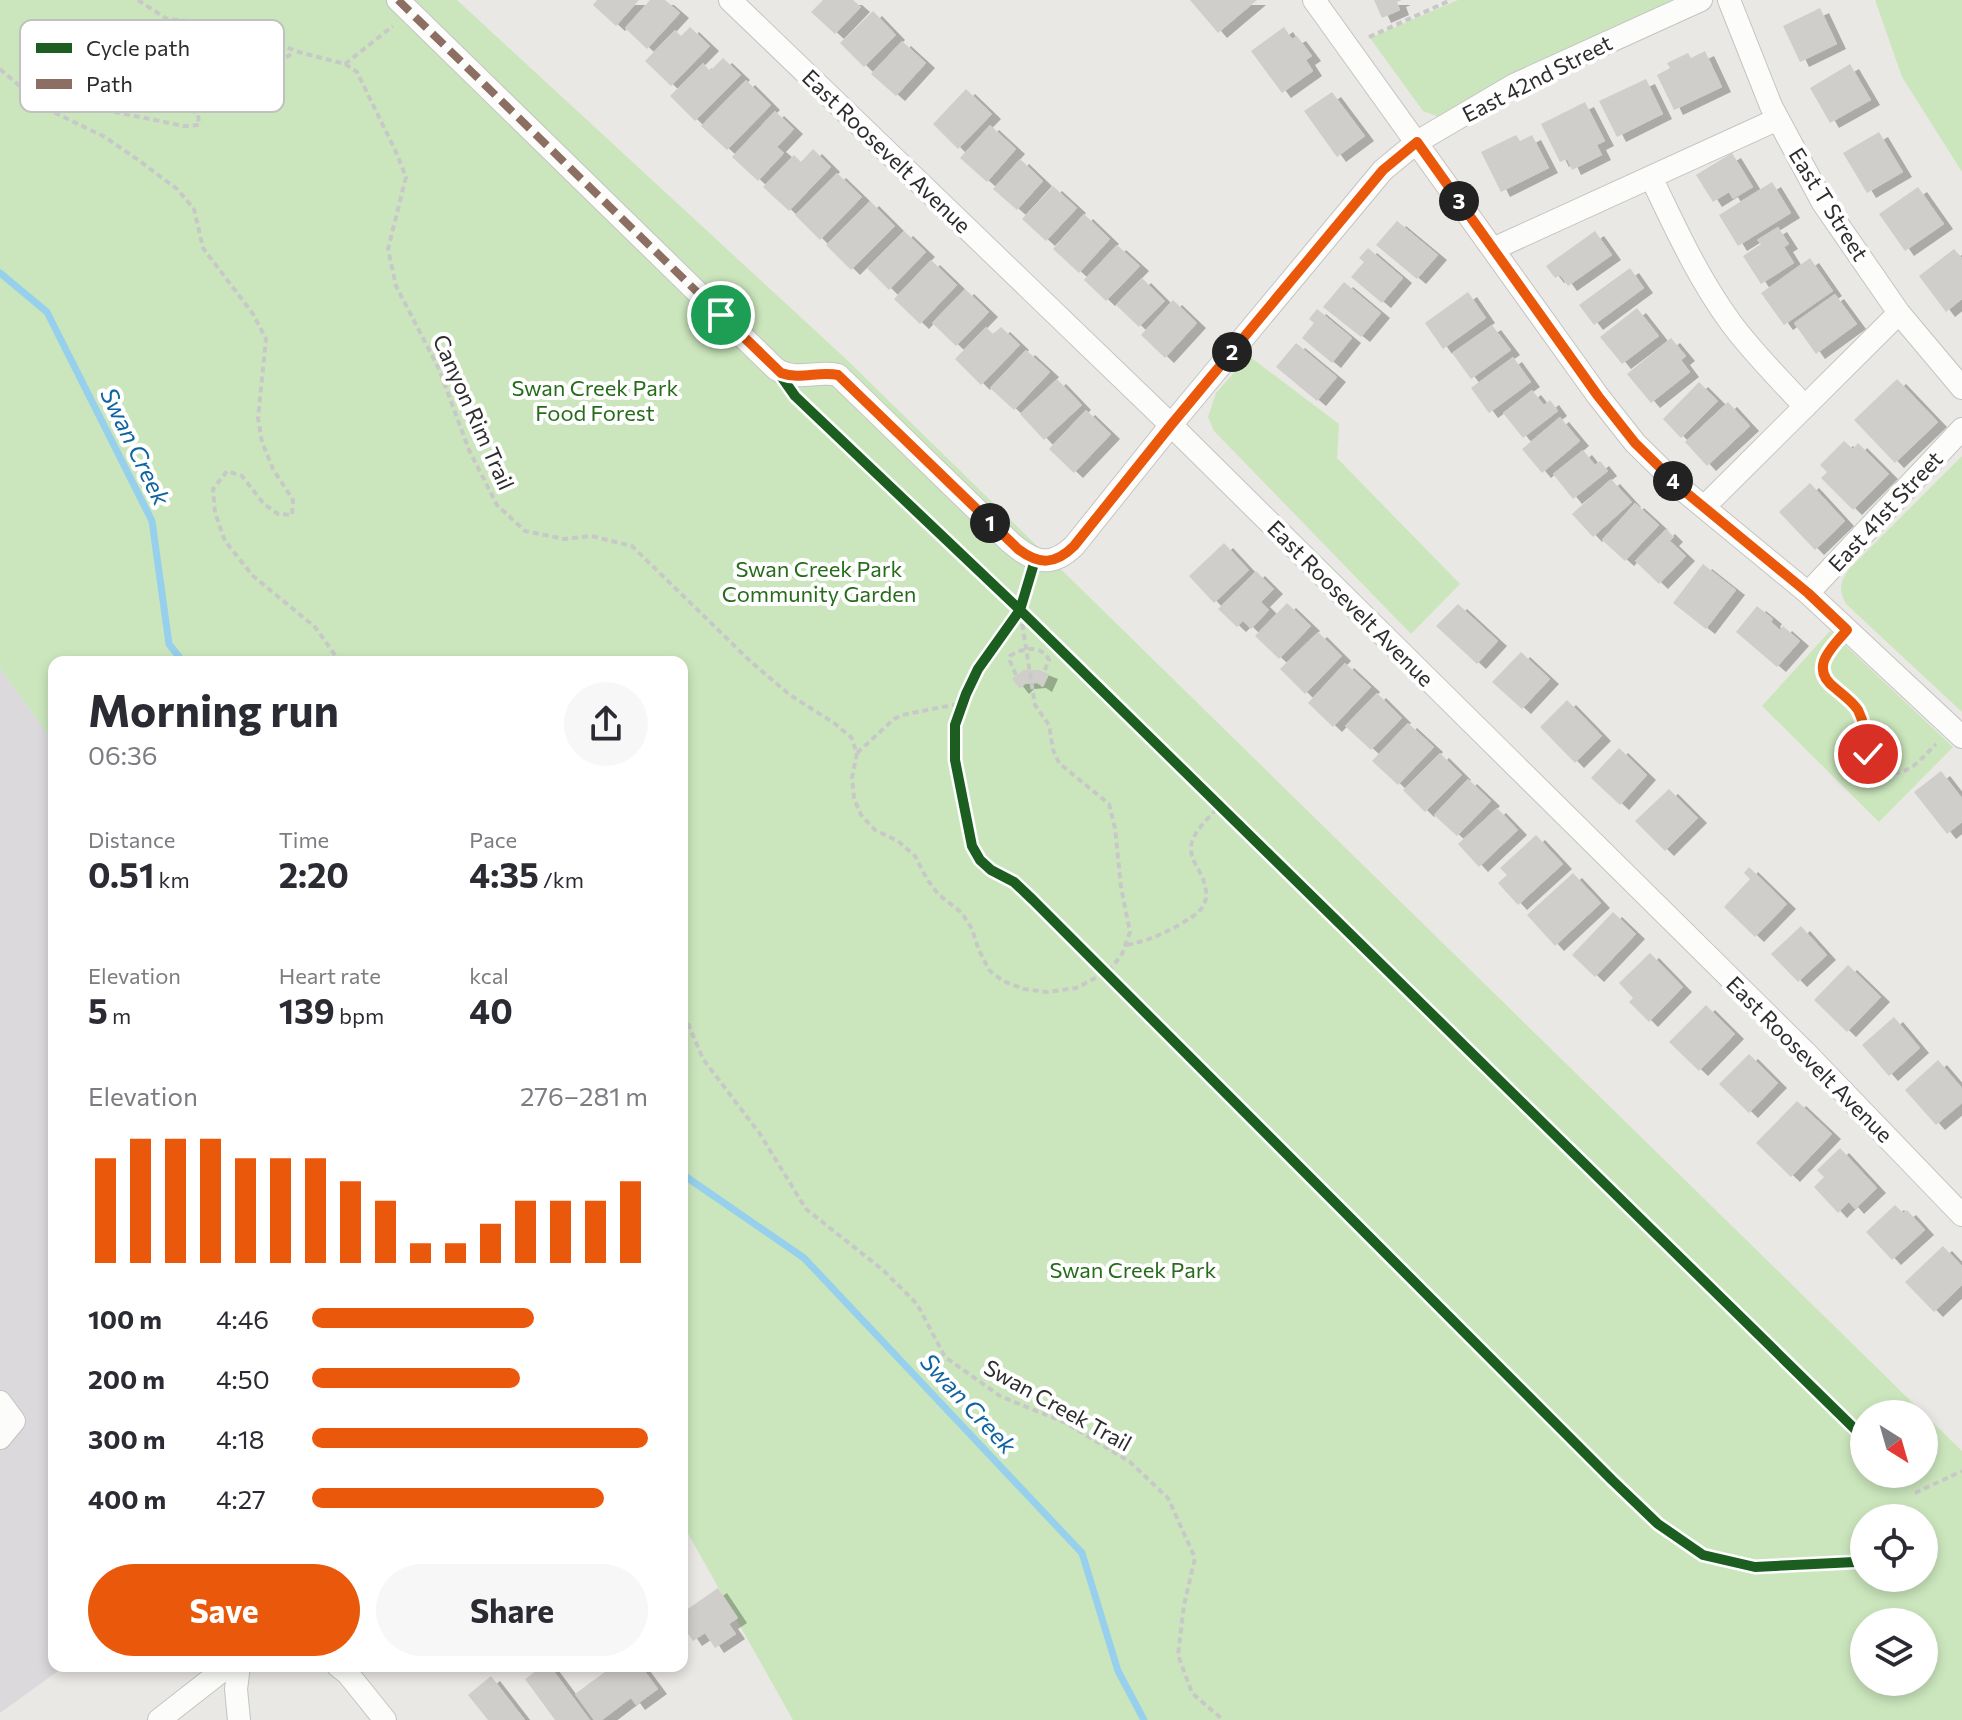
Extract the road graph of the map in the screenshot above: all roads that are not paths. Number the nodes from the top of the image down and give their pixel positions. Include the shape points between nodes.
1 (730, 0) edge
2 (1314, 0) edge
3 (1701, 0) edge
4 (1729, 0) edge
5 (404, 6) edge
6 (1778, 119) junction
7 (1417, 142) junction
8 (1651, 177) junction
9 (1493, 249) junction
10 (1899, 313) junction
11 (1962, 388) edge
12 (1805, 407) junction
13 (1171, 425) junction
14 (1962, 429) edge
15 (1704, 507) junction
16 (1808, 593) junction
17 (1957, 733) edge
18 (1962, 1215) edge
19 (0, 1402) edge
20 (0, 1438) edge
21 (220, 1672) edge
22 (238, 1672) edge
23 (346, 1672) edge
24 (159, 1720) edge
25 (239, 1720) edge
26 (385, 1720) edge

1 - 13 street, East Roosevelt Avenue
2 - 7 street
3 - 7 street, East 42nd Street via 1514,85
4 - 6 street, East T Street
5 - 13 street, East 42nd Street via 776,369 786,375 833,374 843,379 1025,555 1052,560 1074,546
6 - 8 street
6 - 10 street, East T Street via 1823,203
7 - 9 street
7 - 13 street, East 42nd Street via 1383,170
8 - 9 street
8 - 12 street via 1709,291
9 - 15 street via 1635,443
10 - 11 street, East T Street
10 - 12 street
12 - 15 street
13 - 18 street, East Roosevelt Avenue via 1794,1041
14 - 16 street, East 41st Street
15 - 16 street
16 - 17 street
19 - 20 street via 14,1421
21 - 24 street
22 - 25 street
23 - 26 street

